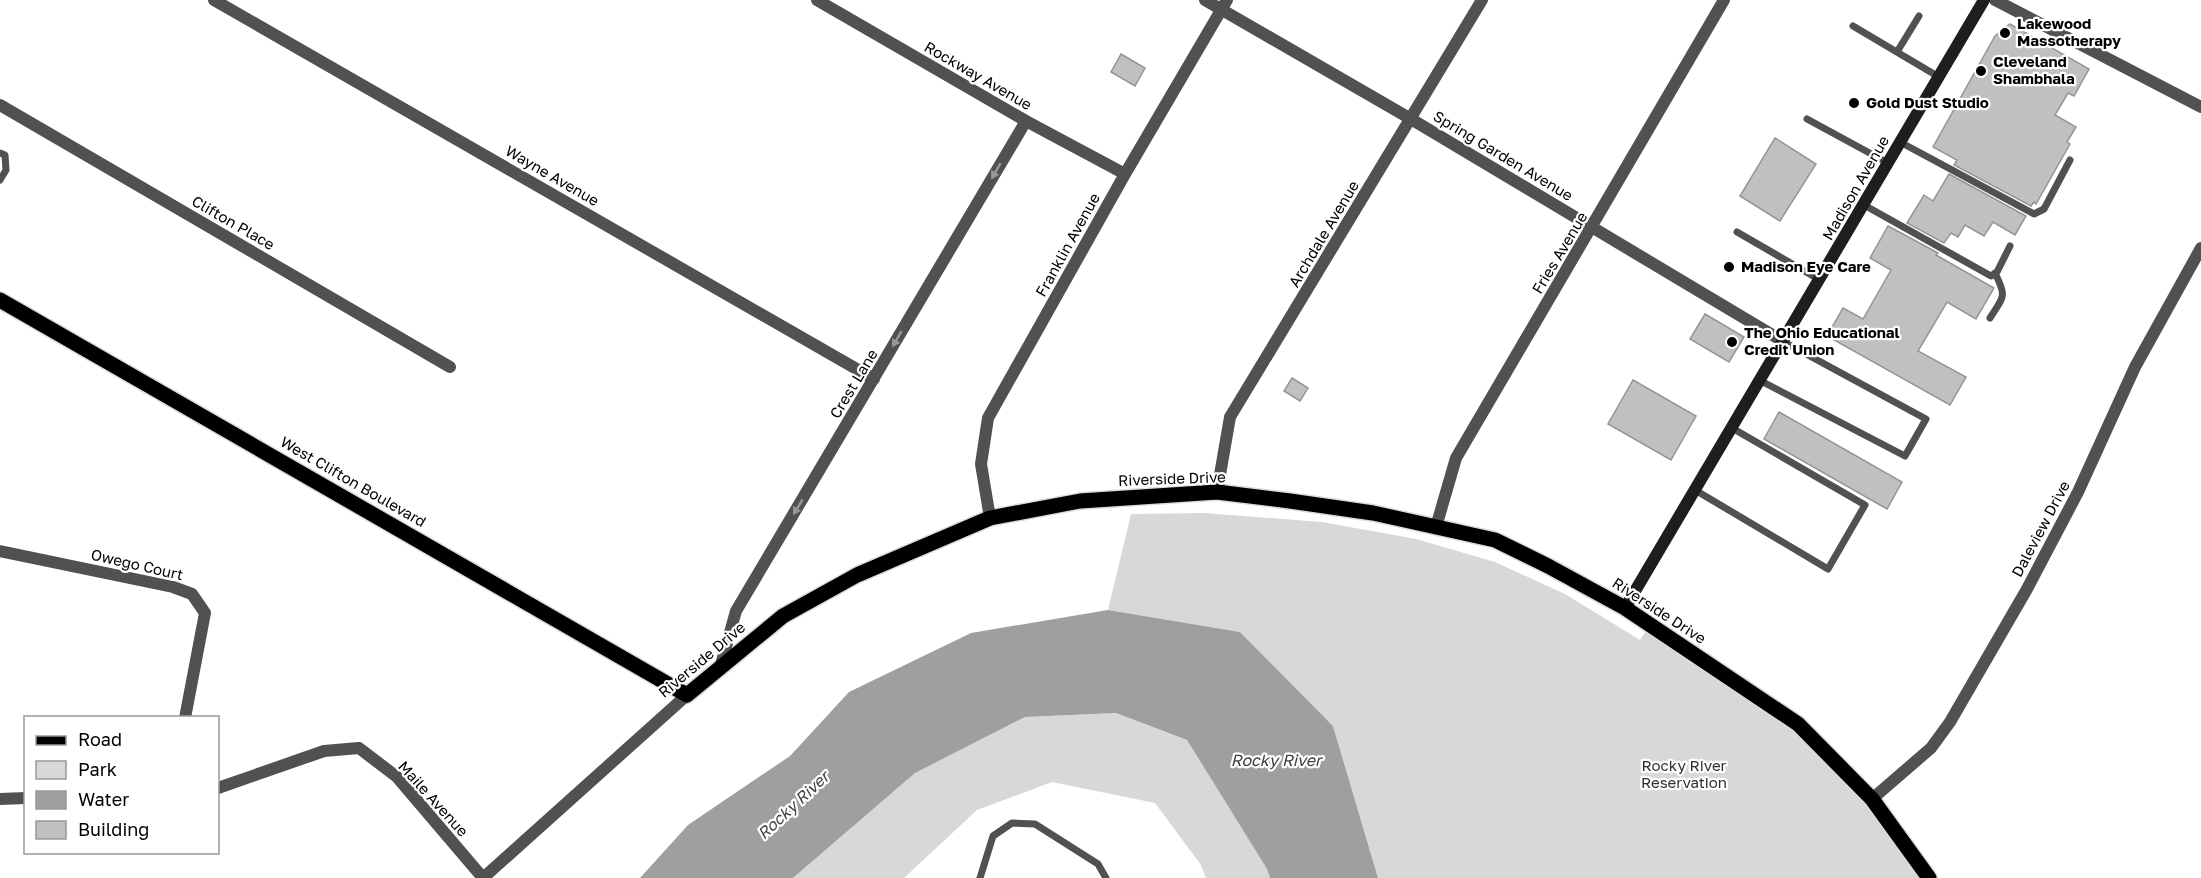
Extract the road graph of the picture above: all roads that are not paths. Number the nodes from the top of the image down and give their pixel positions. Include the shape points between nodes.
1 (214, 0) edge
2 (817, 0) edge
3 (1205, 0) edge
4 (1482, 0) edge
5 (1724, 0) edge
6 (1984, 0) edge
7 (1995, 0) edge
8 (1224, 5) edge
9 (1919, 16) dead end
10 (1853, 26) dead end
11 (1896, 52) junction
12 (1939, 77) junction
13 (0, 105) edge
14 (2201, 107) edge
15 (1411, 119) junction
16 (1807, 119) dead end
17 (1026, 121) junction
18 (1900, 142) junction
19 (0, 153) edge
20 (2070, 160) dead end
21 (1888, 163) junction
22 (1125, 174) junction
23 (0, 180) edge
24 (1864, 205) junction
25 (1593, 226) junction
26 (1737, 232) dead end
27 (2010, 246) dead end
28 (2201, 248) edge
29 (1995, 273) junction
30 (1820, 280) junction
31 (0, 300) edge
32 (1990, 318) dead end
33 (1784, 342) junction
34 (450, 367) dead end
35 (874, 379) junction
36 (1761, 381) junction
37 (1732, 429) junction
38 (1695, 490) junction
39 (1217, 492) junction
40 (990, 518) junction
41 (1436, 526) junction
42 (0, 551) edge
43 (1625, 608) junction
44 (720, 668) junction
45 (687, 695) junction
46 (185, 716) edge
47 (219, 788) edge
48 (24, 798) edge
49 (0, 799) edge
50 (1872, 799) junction
51 (483, 878) edge
52 (981, 878) edge
53 (1106, 878) edge
54 (1929, 878) edge

1 - 35 street, Wayne Avenue
2 - 17 street, Rockway Avenue
3 - 8 street, Spring Garden Avenue
4 - 15 street, Archdale Avenue
5 - 25 street, Fries Avenue
6 - 12 main road, Madison Avenue
7 - 14 street
8 - 15 street, Spring Garden Avenue
8 - 22 street, Franklin Avenue
9 - 11 lane
10 - 11 lane
11 - 12 lane
12 - 18 main road, Madison Avenue
13 - 34 street, Clifton Place
15 - 25 street, Spring Garden Avenue
15 - 39 street, Archdale Avenue via 1230,417
16 - 21 lane
17 - 22 street, Rockway Avenue
17 -> 35 street, Crest Lane
18 - 20 lane via 2034,214 2044,209
18 - 21 main road, Madison Avenue
19 - 23 lane via 5,156 6,170
21 - 24 main road, Madison Avenue
22 - 40 street, Franklin Avenue via 988,418 981,464
24 - 29 lane via 1991,276
24 - 30 main road, Madison Avenue
25 - 33 street, Spring Garden Avenue
25 - 41 street, Fries Avenue via 1456,458
26 - 30 lane
27 - 29 lane
28 - 50 street, Daleview Drive via 2135,367 2078,492 1950,722 1931,748
29 - 32 lane via 2004,290
30 - 33 main road, Madison Avenue
31 - 45 main road, West Clifton Boulevard
33 - 36 main road, Madison Avenue
33 - 36 lane via 1926,419 1905,456
35 -> 44 street, Crest Lane via 736,611
36 - 37 main road, Madison Avenue
37 - 38 main road, Madison Avenue
37 - 38 lane via 1865,505 1828,569
38 - 43 main road, Madison Avenue
39 - 40 main road, Riverside Drive via 1080,501
39 - 41 main road, Riverside Drive via 1373,513
40 - 44 main road, Riverside Drive via 857,575 783,616
41 - 43 main road, Riverside Drive via 1496,540
42 - 46 street, Owego Court via 192,594 205,613
43 - 50 main road, Riverside Drive via 1798,724
44 - 45 main road, Riverside Drive
45 - 51 street, Riverside Drive
47 - 51 street, Maile Avenue via 324,751 359,748 397,777
48 - 49 street
50 - 54 main road, Riverside Drive
52 - 53 lane via 993,836 1012,824 1035,824 1098,864

